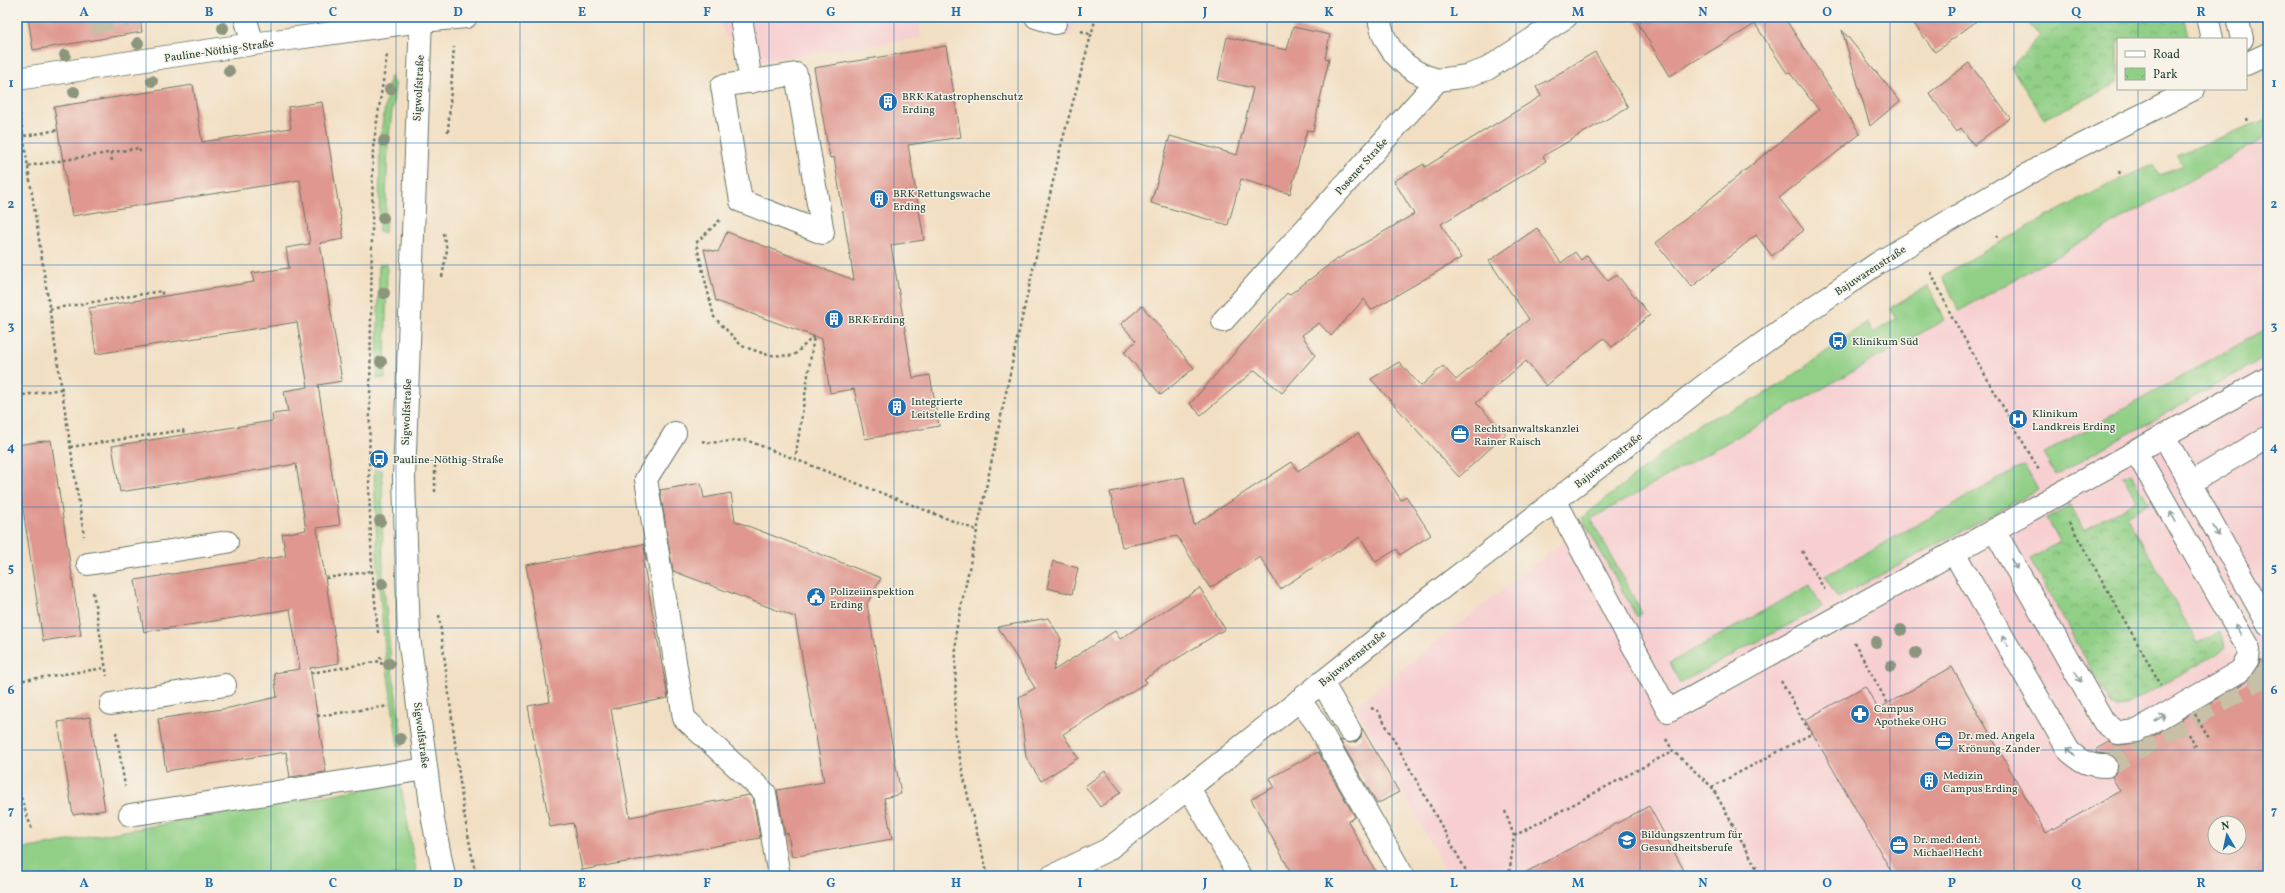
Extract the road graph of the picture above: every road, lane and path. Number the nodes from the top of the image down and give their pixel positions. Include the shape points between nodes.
1 (245, 17) edge
2 (461, 17) edge
3 (741, 17) edge
4 (1096, 17) edge
5 (1379, 17) edge
6 (1566, 17) edge
7 (2207, 17) edge
8 (2237, 17) edge
9 (421, 19) edge
10 (2212, 38) edge
11 (2242, 38) edge
12 (253, 44) junction
13 (17, 80) edge
14 (1438, 80) junction
15 (751, 82) junction
16 (2192, 90) edge
17 (19, 106) dead end
18 (2247, 118) dead end
19 (2248, 122) dead end
20 (58, 130) dead end
21 (448, 135) dead end
22 (24, 136) junction
23 (111, 152) junction
24 (140, 152) dead end
25 (112, 162) dead end
26 (28, 166) junction
27 (741, 201) junction
28 (442, 228) dead end
29 (1931, 272) dead end
30 (441, 282) dead end
31 (133, 296) junction
32 (162, 296) dead end
33 (134, 300) dead end
34 (50, 309) junction
35 (1223, 321) dead end
36 (1835, 336) dead end
37 (1838, 341) dead end
38 (2268, 378) edge
39 (62, 389) junction
40 (17, 396) edge
41 (675, 433) joint
42 (154, 434) junction
43 (184, 435) dead end
44 (2164, 436) junction
45 (2268, 437) edge
46 (155, 439) dead end
47 (70, 448) junction
48 (2136, 452) junction
49 (795, 460) junction
50 (2033, 460) dead end
51 (435, 463) dead end
52 (2200, 477) dead end
53 (435, 494) dead end
54 (2054, 497) junction
55 (1555, 500) junction
56 (976, 530) junction
57 (1994, 530) junction
58 (227, 542) dead end
59 (1802, 551) dead end
60 (1954, 553) junction
61 (88, 564) junction
62 (372, 571) dead end
63 (1816, 574) dead end
64 (326, 578) dead end
65 (439, 612) dead end
66 (1840, 617) junction
67 (2268, 624) edge
68 (381, 661) dead end
69 (317, 667) dead end
70 (105, 668) junction
71 (318, 672) junction
72 (311, 673) dead end
73 (17, 681) edge
74 (1322, 682) junction
75 (225, 684) dead end
76 (1299, 700) junction
77 (1793, 703) dead end
78 (111, 704) junction
79 (1888, 704) dead end
80 (1367, 705) dead end
81 (389, 706) dead end
82 (2174, 709) junction
83 (2195, 714) dead end
84 (317, 716) dead end
85 (1350, 731) dead end
86 (2210, 740) dead end
87 (2196, 748) dead end
88 (1674, 751) dead end
89 (2106, 766) tunnel mouth
90 (426, 769) junction
91 (17, 786) edge
92 (1712, 787) dead end
93 (1188, 788) junction
94 (1505, 811) dead end
95 (130, 815) joint
96 (32, 830) dead end
97 (1514, 836) junction
98 (444, 876) edge
99 (476, 876) edge
100 (779, 876) edge
101 (988, 876) edge
102 (1052, 876) edge
103 (1240, 876) edge
104 (1403, 876) edge
105 (1469, 876) edge
106 (1509, 876) edge

1 - 12 street
2 - 9 street, Pauline-Nöthig-Straße
2 - 21 path
3 - 15 street
4 - 56 path via 1061,146
5 - 14 street via 1381,28 1393,53 1406,66 1422,76
6 - 14 street via 1487,69 1467,76
7 - 10 street
8 - 11 street
9 - 12 street, Pauline-Nöthig-Straße
9 - 90 street, Sigwolfstraße via 404,478 409,637
12 - 13 street, Pauline-Nöthig-Straße
14 - 35 street, Posener Straße
15 - 27 street via 722,86
15 - 27 street via 796,74 822,233
16 - 55 street, Bajuwarenstraße via 2052,160 1878,263 1732,364
17 - 22 path
18 - 19 path
20 - 22 path
22 - 26 path
23 - 24 path via 139,148
23 - 25 path
23 - 26 path
26 - 34 path
27 - 49 path via 696,243 714,317 742,346 768,354 793,356 814,336
28 - 30 path via 447,250
29 - 50 path via 1951,315
31 - 32 path via 162,291
31 - 33 path
31 - 34 path
34 - 39 path
36 - 37 path
38 - 44 street
39 - 40 path
39 - 47 path
41 - 49 path via 708,443 746,440
41 - 100 street via 646,479 684,718 765,793
42 - 43 path via 183,430
42 - 46 path
42 - 47 path
44 - 48 street
44 -> 67 street
45 - 52 street
47 - 61 path
48 - 54 street
82 -> 48 street via 2240,672 2248,659 2249,649
49 - 56 path
51 - 53 path
54 - 57 street
54 - 82 path
55 - 66 street via 1668,711
55 - 74 street, Bajuwarenstraße
56 - 101 path via 956,631 955,735
57 - 60 street
57 -> 82 street via 2104,722 2118,733 2137,731
58 - 61 street
59 - 63 path
60 - 66 street
89 -> 60 street via 2080,762 2069,751
61 - 70 path
62 - 64 path
65 - 99 path via 464,814
66 - 79 path
68 - 71 path
69 - 71 path
70 - 73 path
70 - 78 path
71 - 72 path
74 - 76 street, Bajuwarenstraße
74 - 85 street
75 - 78 street
76 - 93 street, Bajuwarenstraße
76 - 104 street via 1315,720
77 - 92 path via 1812,734
78 - 95 path
80 - 105 path via 1378,711
81 - 84 path
82 - 87 path
83 - 86 path, bridge
88 - 97 path
90 - 95 street
90 - 98 street, Sigwolfstraße
91 - 96 path
93 - 102 street, Bajuwarenstraße via 1107,850
93 - 103 street
94 - 97 path
97 - 106 path

